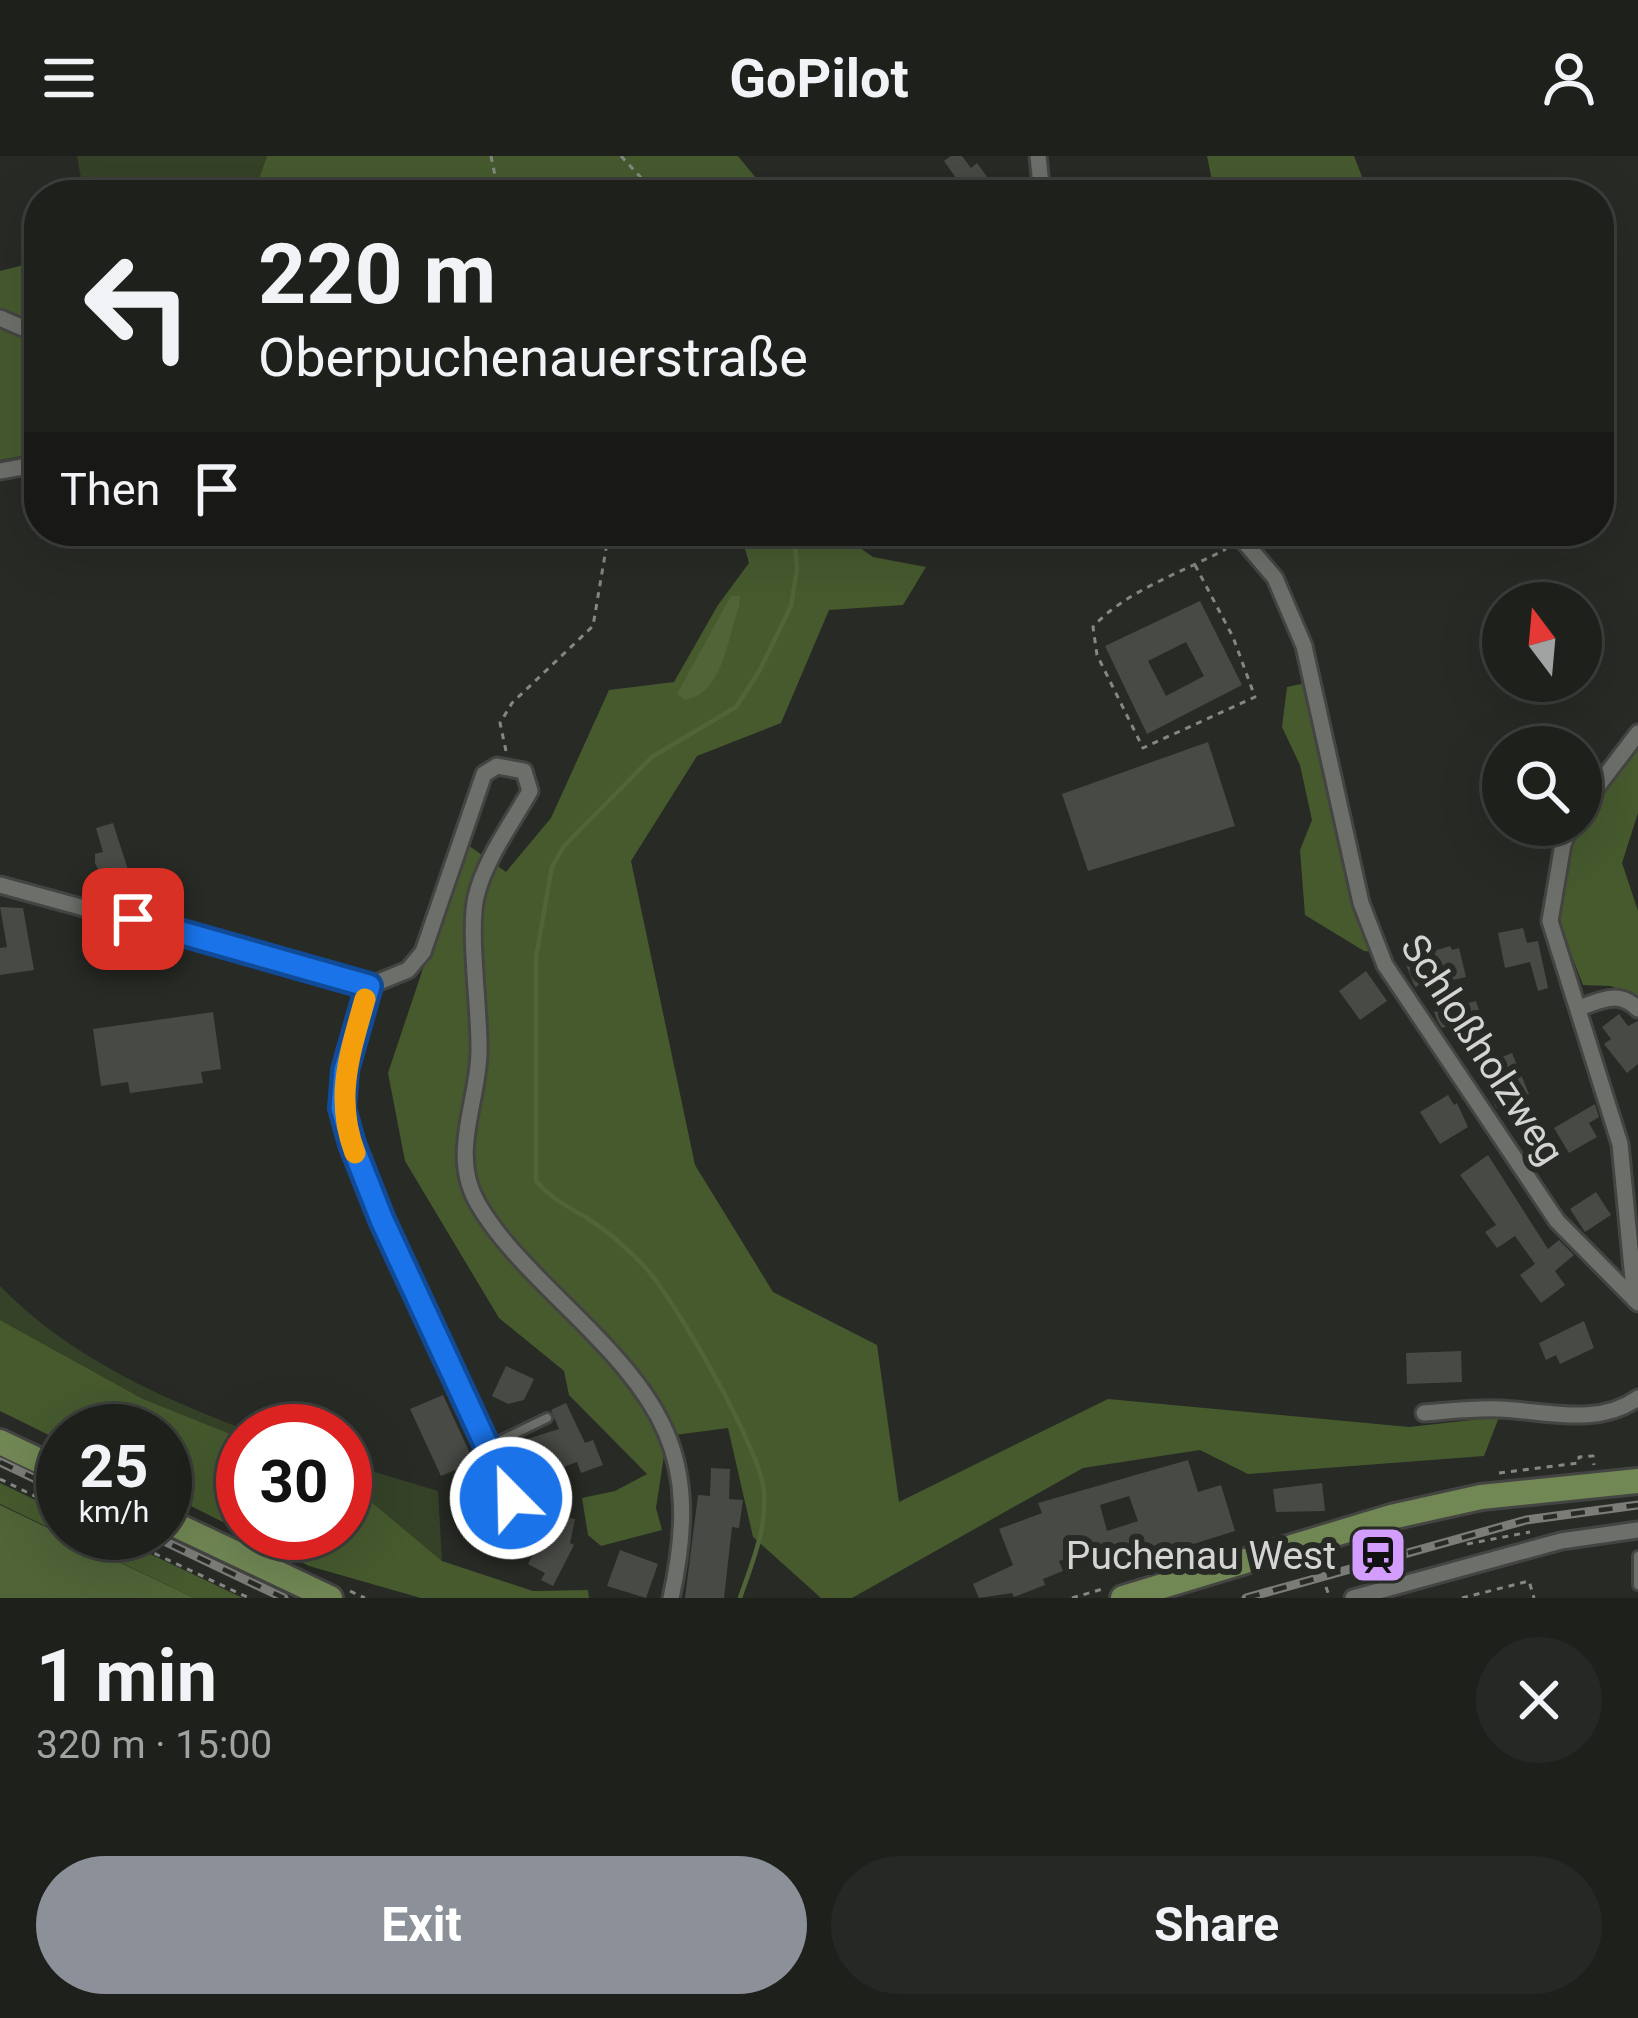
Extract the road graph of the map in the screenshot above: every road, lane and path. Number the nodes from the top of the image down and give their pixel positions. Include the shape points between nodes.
1 (621, 156) edge
2 (643, 180) edge
3 (606, 546) edge
4 (1224, 546) edge
5 (1248, 546) edge
6 (1196, 565) junction
7 (1638, 733) edge
8 (497, 766) junction
9 (1602, 780) edge
10 (1563, 846) edge
11 (0, 885) edge
12 (369, 986) junction
13 (1579, 1008) junction
14 (1638, 1009) edge
15 (1637, 1301) edge
16 (1638, 1398) edge
17 (1424, 1413) dead end
18 (547, 1418) dead end
19 (0, 1442) edge
20 (488, 1446) junction
21 (36, 1459) edge
22 (1595, 1467) dead end
23 (1491, 1474) dead end
24 (0, 1479) edge
25 (1638, 1480) edge
26 (36, 1497) edge
27 (511, 1498) dead end
28 (1545, 1529) dead end
29 (1638, 1530) edge
30 (192, 1533) edge
31 (1467, 1544) dead end
32 (1638, 1556) edge
33 (167, 1560) edge
34 (1638, 1585) edge
35 (1326, 1587) dead end
36 (248, 1598) edge
37 (330, 1598) edge
38 (671, 1598) edge
39 (1123, 1598) edge
40 (1330, 1598) edge
41 (1353, 1598) edge
42 (1462, 1598) edge
43 (1534, 1598) edge

1 - 2 path
3 - 8 path via 593,626 512,704 500,723 508,755
4 - 6 path
5 - 15 street, Schloßholzweg via 1275,578 1304,646 1360,903 1385,965 1532,1187
6 - 6 path via 1107,612 1093,628 1097,655 1143,748 1255,697
7 - 9 street
8 - 12 street via 484,774 423,952 408,970
8 - 38 street via 524,771 530,790 476,895 479,1058 462,1147 476,1201 628,1372 675,1450 684,1538
10 - 13 street via 1550,921
11 - 12 street
12 - 20 street via 342,1108 382,1220
13 - 14 street via 1611,997
13 - 15 street via 1620,1144
16 - 17 street via 1587,1416 1479,1408
18 - 20 lane
19 - 21 main road
20 - 27 street
22 - 23 path via 1593,1456
24 - 26 path
25 - 39 main road via 1391,1516
28 - 31 path
29 - 41 street via 1561,1541
30 - 37 main road
32 - 34 lane
33 - 36 path
35 - 40 path
42 - 43 path via 1529,1581

